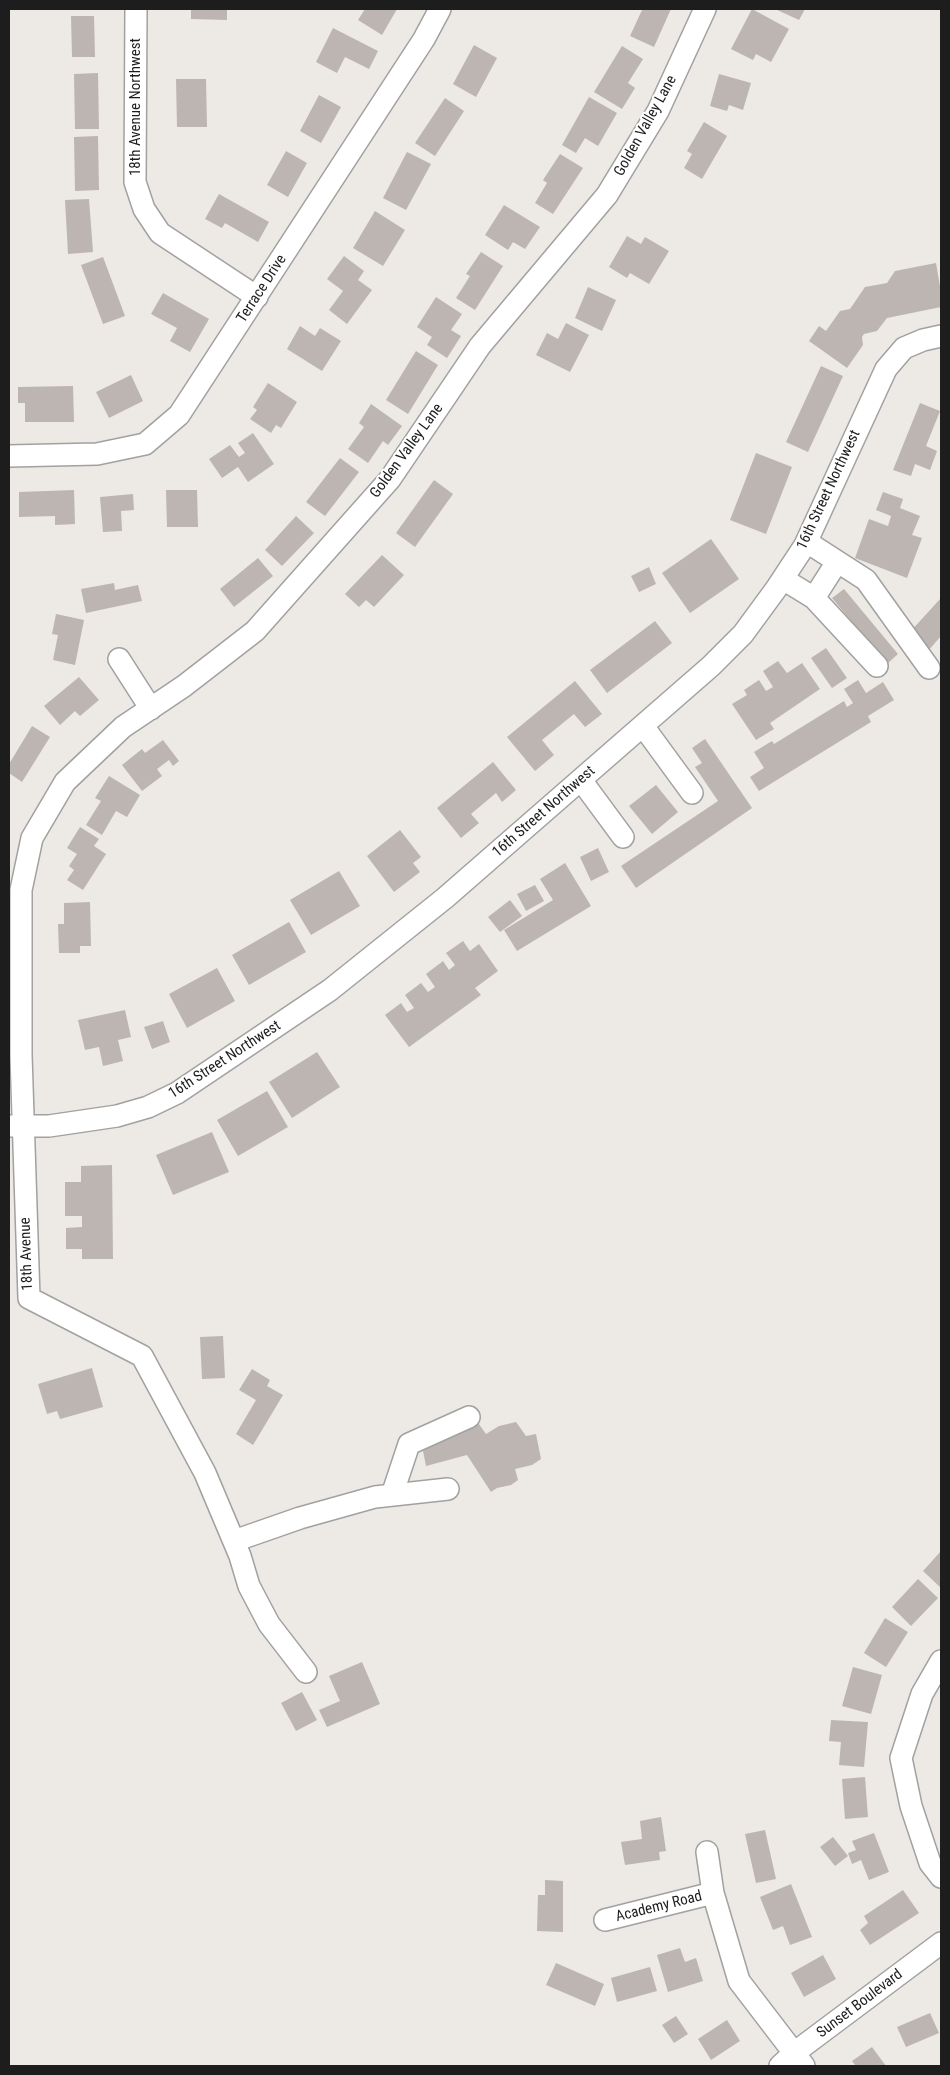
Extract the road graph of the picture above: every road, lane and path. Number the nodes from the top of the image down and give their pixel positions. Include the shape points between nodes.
1 (136, 9) edge
2 (440, 9) edge
3 (705, 9) edge
4 (257, 297) junction
5 (941, 336) edge
6 (9, 456) edge
7 (807, 542) junction
8 (837, 562) junction
9 (783, 579) junction
10 (814, 598) junction
11 (119, 659) dead end
12 (877, 666) dead end
13 (929, 668) dead end
14 (151, 709) junction
15 (642, 726) junction
16 (581, 780) junction
17 (692, 792) dead end
18 (623, 837) dead end
19 (22, 890) joint
20 (15, 937) edge
21 (16, 1126) edge
22 (17, 1220) edge
23 (469, 1417) dead end
24 (448, 1489) dead end
25 (392, 1496) junction
26 (237, 1548) junction
27 (941, 1661) edge
28 (306, 1672) dead end
29 (707, 1852) dead end
30 (941, 1877) edge
31 (713, 1893) junction
32 (605, 1920) dead end
33 (941, 1943) edge
34 (792, 2062) edge

1 - 4 street, 18th Avenue Northwest via 135,182 144,209 160,233
2 - 4 street, Terrace Drive via 424,39
3 - 14 street, Golden Valley Lane via 658,111 607,195 480,346 390,479 256,631
4 - 6 street, Terrace Drive via 179,415 145,444 97,454
5 - 7 street, 16th Street Northwest via 904,348 886,369
7 - 8 street
7 - 9 street, 16th Street Northwest
8 - 10 street
8 - 13 street via 866,580
9 - 10 street
9 - 15 street, 16th Street Northwest via 743,634
10 - 12 street
11 - 14 street
14 - 19 street, Golden Valley Lane via 123,727 65,782 32,838
15 - 16 street, 16th Street Northwest
15 - 17 street
16 - 18 street
16 - 21 street, 16th Street Northwest via 445,898 330,990 177,1093 148,1107 117,1116 49,1126
19 - 20 street, 18th Avenue
20 - 21 street, 18th Avenue
21 - 22 street, 18th Avenue
22 - 26 street, 18th Avenue via 29,1298 142,1356 205,1473
23 - 25 street via 409,1444
24 - 25 street
25 - 26 street via 376,1497 300,1518
26 - 28 street via 249,1586 269,1624
27 - 30 street via 922,1694 901,1758 911,1806 930,1863
29 - 31 street, Academy Road
31 - 32 street, Academy Road
31 - 34 street, Academy Road via 739,1982
33 - 34 street, Sunset Boulevard

